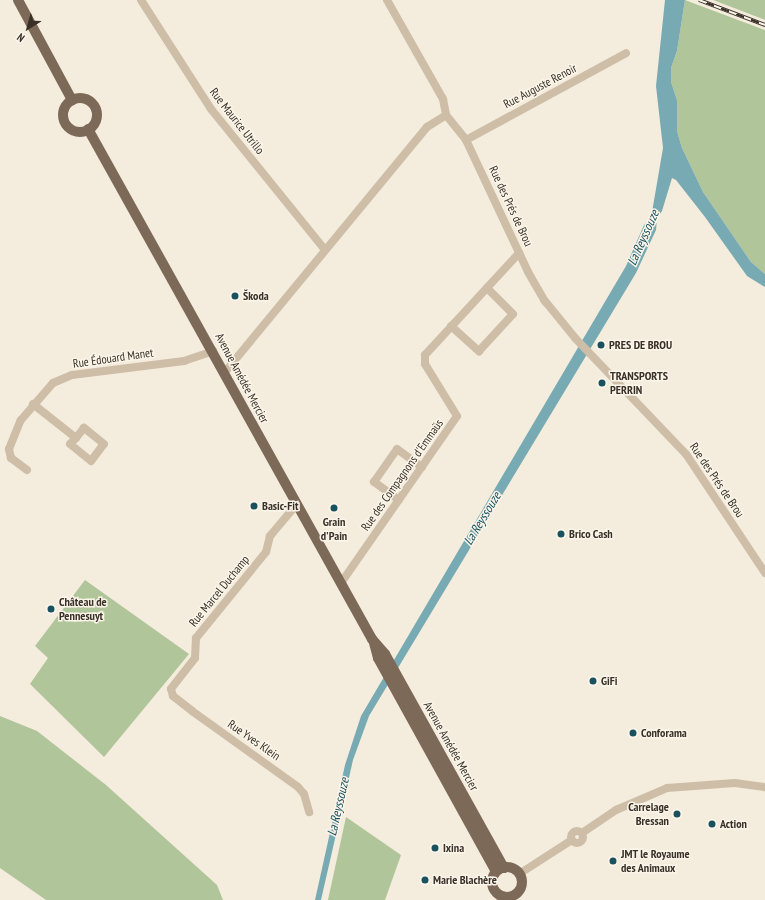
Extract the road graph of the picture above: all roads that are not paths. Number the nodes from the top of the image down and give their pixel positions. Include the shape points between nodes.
1 (18, 0) edge
2 (141, 0) edge
3 (387, 0) edge
4 (626, 53) dead end
5 (72, 100) junction
6 (446, 114) junction
7 (88, 129) junction
8 (466, 140) junction
9 (325, 250) junction
10 (519, 253) junction
11 (487, 288) junction
12 (451, 326) junction
13 (213, 351) junction
14 (225, 372) junction
15 (33, 404) junction
16 (76, 438) dead end
17 (422, 467) junction
18 (27, 470) dead end
19 (399, 500) junction
20 (297, 504) junction
21 (765, 573) edge
22 (341, 582) junction
23 (372, 639) junction
24 (396, 681) junction
25 (173, 696) joint
26 (765, 788) edge
27 (309, 812) dead end
28 (500, 870) junction
29 (519, 874) junction
30 (517, 897) edge
31 (501, 898) edge

1 - 5 main road
2 - 9 street, Rue Maurice Utrillo via 211,109
3 - 6 street via 443,98
4 - 8 street, Rue Auguste Renoir
5 - 7 main road via 83,98 93,104 96,115
5 - 7 main road via 64,110 65,123 75,131
6 - 8 street, Rue des Prés de Brou
6 - 9 street via 427,127
7 - 13 main road, Avenue Amédée Mercier
8 - 10 street, Rue des Prés de Brou
9 - 14 street
10 - 11 street, Rue des Compagnons d'Emmaüs
10 - 21 street, Rue des Prés de Brou via 545,301 576,338 686,454
11 - 12 street, Rue des Compagnons d'Emmaüs
11 - 12 street via 513,314 479,351
12 - 17 street, Rue des Compagnons d'Emmaüs via 423,360 457,416
13 - 14 main road, Avenue Amédée Mercier
13 - 15 street, Rue Édouard Manet via 184,361 72,375 53,382
14 - 20 main road, Avenue Amédée Mercier
15 - 16 street
15 - 18 street, Rue Édouard Manet via 21,420 9,449 11,458
17 - 19 street, Rue des Compagnons d'Emmaüs
17 - 19 street via 397,449 374,482
19 - 22 street, Rue des Compagnons d'Emmaüs
20 - 22 main road, Avenue Amédée Mercier
20 - 25 street, Rue Marcel Duchamp via 270,536 266,552 196,638 195,658 171,689
22 - 23 main road, Avenue Amédée Mercier
23 - 24 main road, Avenue Amédée Mercier via 389,660
23 - 24 main road, Avenue Amédée Mercier via 386,672
24 - 28 main road, Avenue Amédée Mercier
25 - 27 street, Rue Yves Klein via 298,787 304,794
26 - 29 street via 735,782 667,788 616,810 582,833 584,839 581,842 572,840
28 - 29 main road via 513,869
28 - 31 main road via 492,886
29 - 30 main road via 521,888
30 - 31 main road

